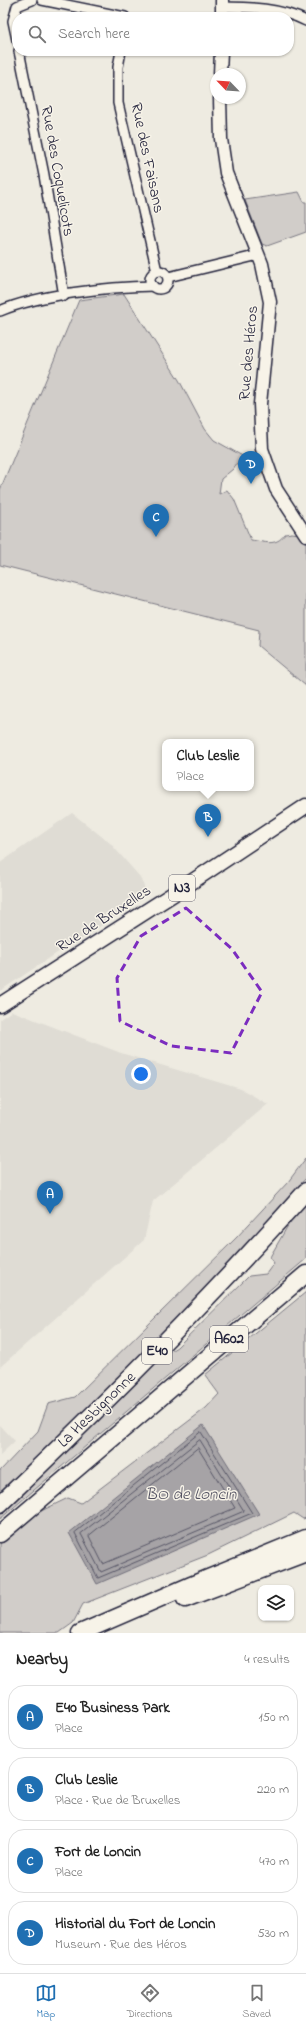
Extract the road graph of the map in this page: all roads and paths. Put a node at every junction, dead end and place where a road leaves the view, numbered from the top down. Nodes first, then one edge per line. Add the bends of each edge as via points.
1 (32, 0) edge
2 (42, 0) edge
3 (222, 8) edge
4 (15, 12) edge
5 (101, 12) edge
6 (277, 12) edge
7 (294, 17) edge
8 (306, 21) edge
9 (20, 56) edge
10 (120, 56) edge
11 (221, 56) edge
12 (220, 68) edge
13 (220, 104) edge
14 (259, 255) junction
15 (157, 270) junction
16 (168, 277) junction
17 (152, 286) junction
18 (64, 296) junction
19 (0, 311) edge
20 (306, 535) edge
21 (306, 806) edge
22 (0, 1005) edge
23 (306, 1191) edge
24 (306, 1274) edge
25 (306, 1286) edge
26 (153, 1406) junction
27 (0, 1504) edge
28 (0, 1534) edge
29 (306, 1538) edge
30 (306, 1553) edge
31 (306, 1562) edge
32 (270, 1566) junction
33 (80, 1633) edge
34 (101, 1633) edge

1 - 4 street via 17,6
2 - 5 street
3 - 6 street
7 - 8 street
9 - 18 street, Rue des Coquelicots via 44,175
10 - 15 street, Rue des Faisans via 118,103
11 - 12 street
13 - 14 street, Rue des Héros via 221,140 226,173
14 - 16 street
14 - 20 street, Rue des Héros via 270,302 260,404 262,449 276,489
15 - 16 street via 164,271
15 - 17 street via 150,277
16 - 17 street via 168,283 164,288 157,289
17 - 18 street
18 - 19 street via 18,304
21 - 22 main road, Rue de Bruxelles / N3
23 - 27 highway, La Hesbignonne / E40 via 154,1354
24 - 26 highway, A602
25 - 26 highway via 170,1398
26 - 28 highway, A602
29 - 33 highway
30 - 32 highway
31 - 32 highway via 286,1568
32 - 34 highway

